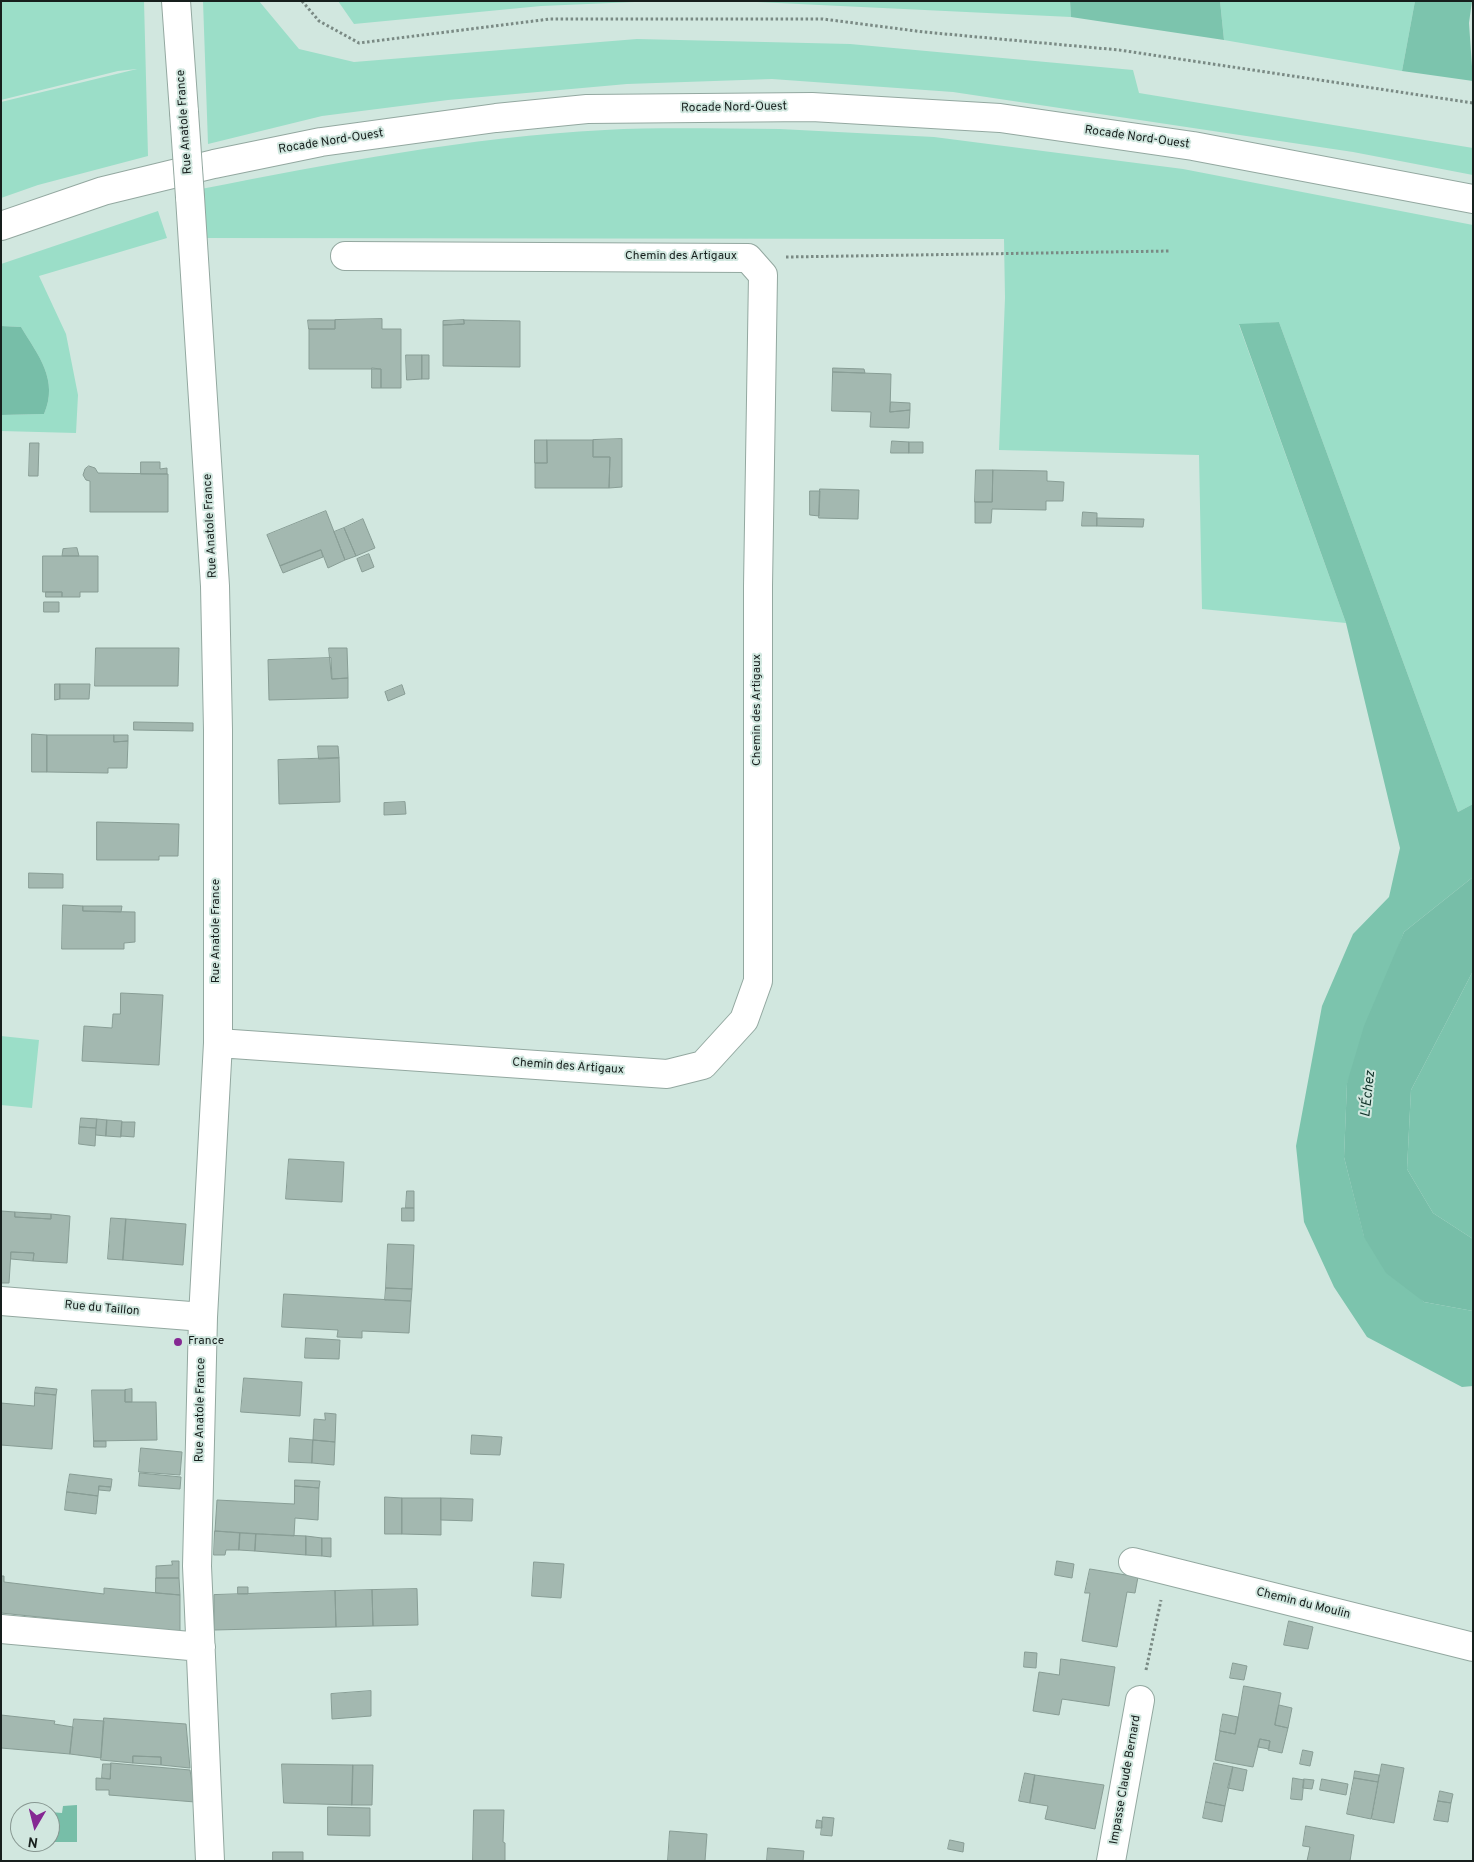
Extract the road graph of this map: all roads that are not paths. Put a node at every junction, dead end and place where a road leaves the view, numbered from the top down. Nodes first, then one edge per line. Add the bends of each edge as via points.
1 (176, 1) edge
2 (1473, 199) edge
3 (1, 226) edge
4 (345, 256) dead end
5 (218, 1043) junction
6 (1, 1301) edge
7 (203, 1318) junction
8 (1133, 1562) dead end
9 (1, 1629) edge
10 (201, 1647) junction
11 (1473, 1647) edge
12 (1140, 1700) road end
13 (210, 1861) edge
14 (1111, 1861) edge

1 - 5 street, Rue Anatole France, bridge via 215,586
2 - 3 street, Rocade Nord-Ouest via 1193,146 1000,118 812,107 587,109 321,142 103,191
4 - 5 street, Chemin des Artigaux via 748,258 763,276 758,586 758,981 744,1020 703,1065 667,1074
5 - 7 street, Rue Anatole France
6 - 7 street, Rue du Taillon
7 - 10 street, Rue Anatole France via 197,1566
8 - 11 street, Chemin du Moulin
9 - 10 street
10 - 13 street, Rue Anatole France
12 - 14 street, Impasse Claude Bernard

